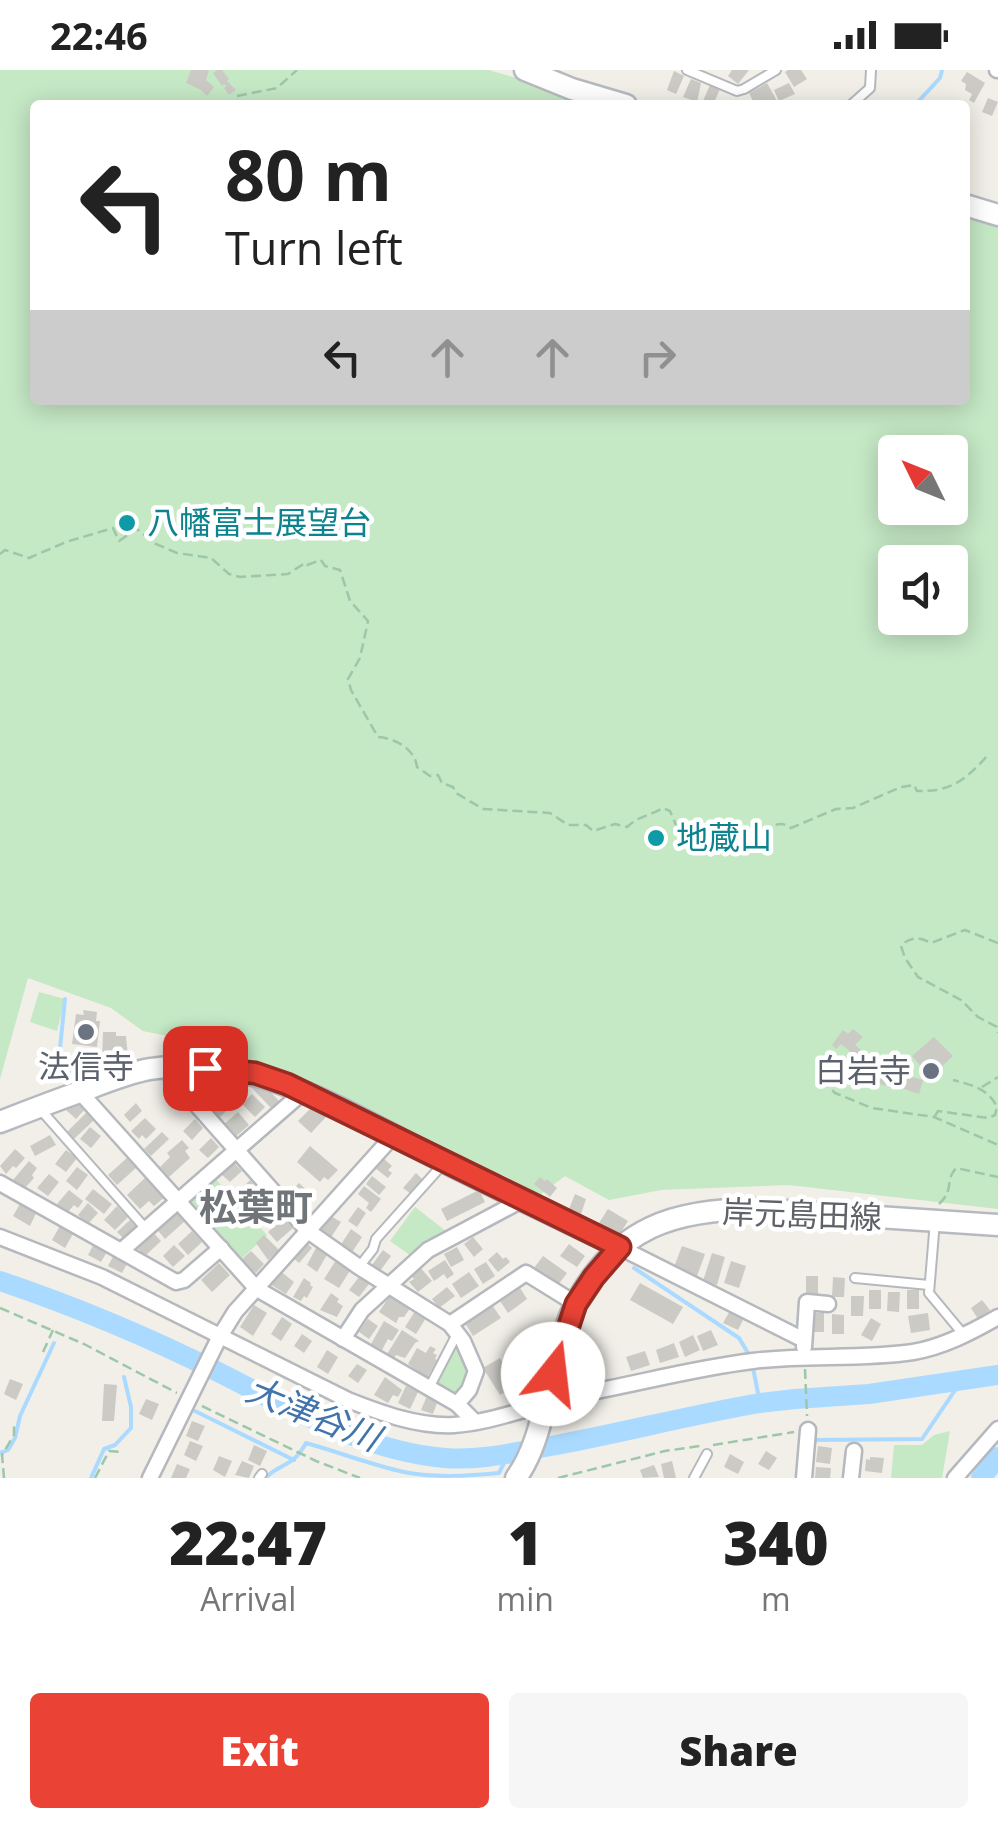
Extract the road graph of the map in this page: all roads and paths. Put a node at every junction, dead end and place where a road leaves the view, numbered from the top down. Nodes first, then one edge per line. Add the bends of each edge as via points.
1 (297, 70) edge
2 (525, 70) edge
3 (687, 70) edge
4 (871, 70) edge
5 (774, 71) edge
6 (237, 96) dead end
7 (609, 100) edge
8 (857, 100) edge
9 (970, 206) edge
10 (998, 214) edge
11 (0, 554) edge
12 (988, 755) dead end
13 (998, 942) edge
14 (998, 1033) edge
15 (830, 1053) dead end
16 (164, 1068) junction
17 (998, 1077) edge
18 (953, 1080) dead end
19 (980, 1088) junction
20 (80, 1092) junction
21 (302, 1092) junction
22 (39, 1107) junction
23 (934, 1117) junction
24 (0, 1122) edge
25 (393, 1136) junction
26 (998, 1144) edge
27 (236, 1150) junction
28 (445, 1162) junction
29 (998, 1177) edge
30 (0, 1183) edge
31 (522, 1200) junction
32 (178, 1201) junction
33 (933, 1214) junction
34 (998, 1225) edge
35 (146, 1229) junction
36 (308, 1231) junction
37 (0, 1237) edge
38 (620, 1247) junction
39 (221, 1248) junction
40 (121, 1251) junction
41 (359, 1267) junction
42 (855, 1278) dead end
43 (929, 1285) junction
44 (388, 1286) junction
45 (257, 1289) junction
46 (576, 1304) junction
47 (828, 1304) dead end
48 (0, 1308) edge
49 (998, 1317) edge
50 (454, 1329) junction
51 (53, 1330) junction
52 (220, 1336) junction
53 (965, 1336) junction
54 (343, 1339) junction
55 (804, 1340) junction
56 (43, 1352) dead end
57 (804, 1360) junction
58 (429, 1388) junction
59 (190, 1398) junction
60 (458, 1404) junction
61 (548, 1405) junction
62 (474, 1422) junction
63 (14, 1424) dead end
64 (998, 1429) edge
65 (808, 1430) junction
66 (854, 1451) dead end
67 (120, 1452) dead end
68 (707, 1454) dead end
69 (520, 1472) edge
70 (4, 1478) edge
71 (94, 1478) edge
72 (150, 1478) edge
73 (360, 1478) edge
74 (558, 1478) edge
75 (694, 1478) edge
76 (804, 1478) edge
77 (851, 1478) edge
78 (955, 1478) edge

1 - 6 path via 277,88
2 - 7 street
3 - 5 lane via 736,91
4 - 8 lane via 870,88
9 - 10 street
11 - 12 path via 29,558 113,528 119,541 137,529 156,544 210,558 240,577 288,574 321,560 340,570 350,600 368,621 348,679 378,737 406,746 417,767 483,808 550,813 593,830 627,827 663,808 686,838 710,838 721,828 740,834 774,824 792,828 901,787 949,788
13 - 14 path via 964,930 901,946 918,977 961,1000
15 - 23 path via 820,1066 834,1093 872,1108
16 - 20 street
16 - 21 street via 255,1073
16 - 27 street
17 - 19 path
18 - 19 path
19 - 23 path via 997,1106 995,1115 938,1111
20 - 22 street
20 - 32 street
21 - 25 street
21 - 27 street
22 - 24 street
22 - 35 lane
23 - 26 path
25 - 28 street
25 - 36 street
27 - 32 street
27 - 36 street
28 - 31 street
28 - 41 lane
29 - 33 path via 956,1168 948,1196
30 - 40 street
31 - 38 street
31 - 44 street via 428,1250
32 - 35 street
32 - 39 street
33 - 34 street, 岸元島田線
33 - 38 street, 岸元島田線 via 726,1209 662,1221
33 - 43 lane
35 - 40 street
36 - 41 street
36 - 45 street
37 - 52 street via 102,1277
38 - 46 street, 岸元島田線
38 - 55 street
39 - 40 street via 176,1282
39 - 45 street
41 - 44 street
42 - 43 lane
43 - 53 lane
44 - 50 street
44 - 54 street
45 - 52 street
45 - 54 street
46 - 50 street via 526,1273
46 - 61 street, 岸元島田線
47 - 55 street via 806,1302
48 - 51 path
49 - 53 street
50 - 58 lane
50 - 60 street via 476,1371
51 - 56 path
51 - 59 path
52 - 59 street
52 - 62 street via 382,1414 426,1424
53 - 57 street via 916,1352
54 - 58 street
55 - 57 street
57 - 61 street via 700,1368
57 - 65 path
58 - 60 street
59 - 72 street
59 - 73 path
60 - 62 street
61 - 62 street
61 - 69 street, 岸元島田線
63 - 70 path via 2,1455
64 - 78 street
65 - 74 path via 666,1451
65 - 76 street
66 - 77 street
67 - 71 path via 109,1451
68 - 75 lane

